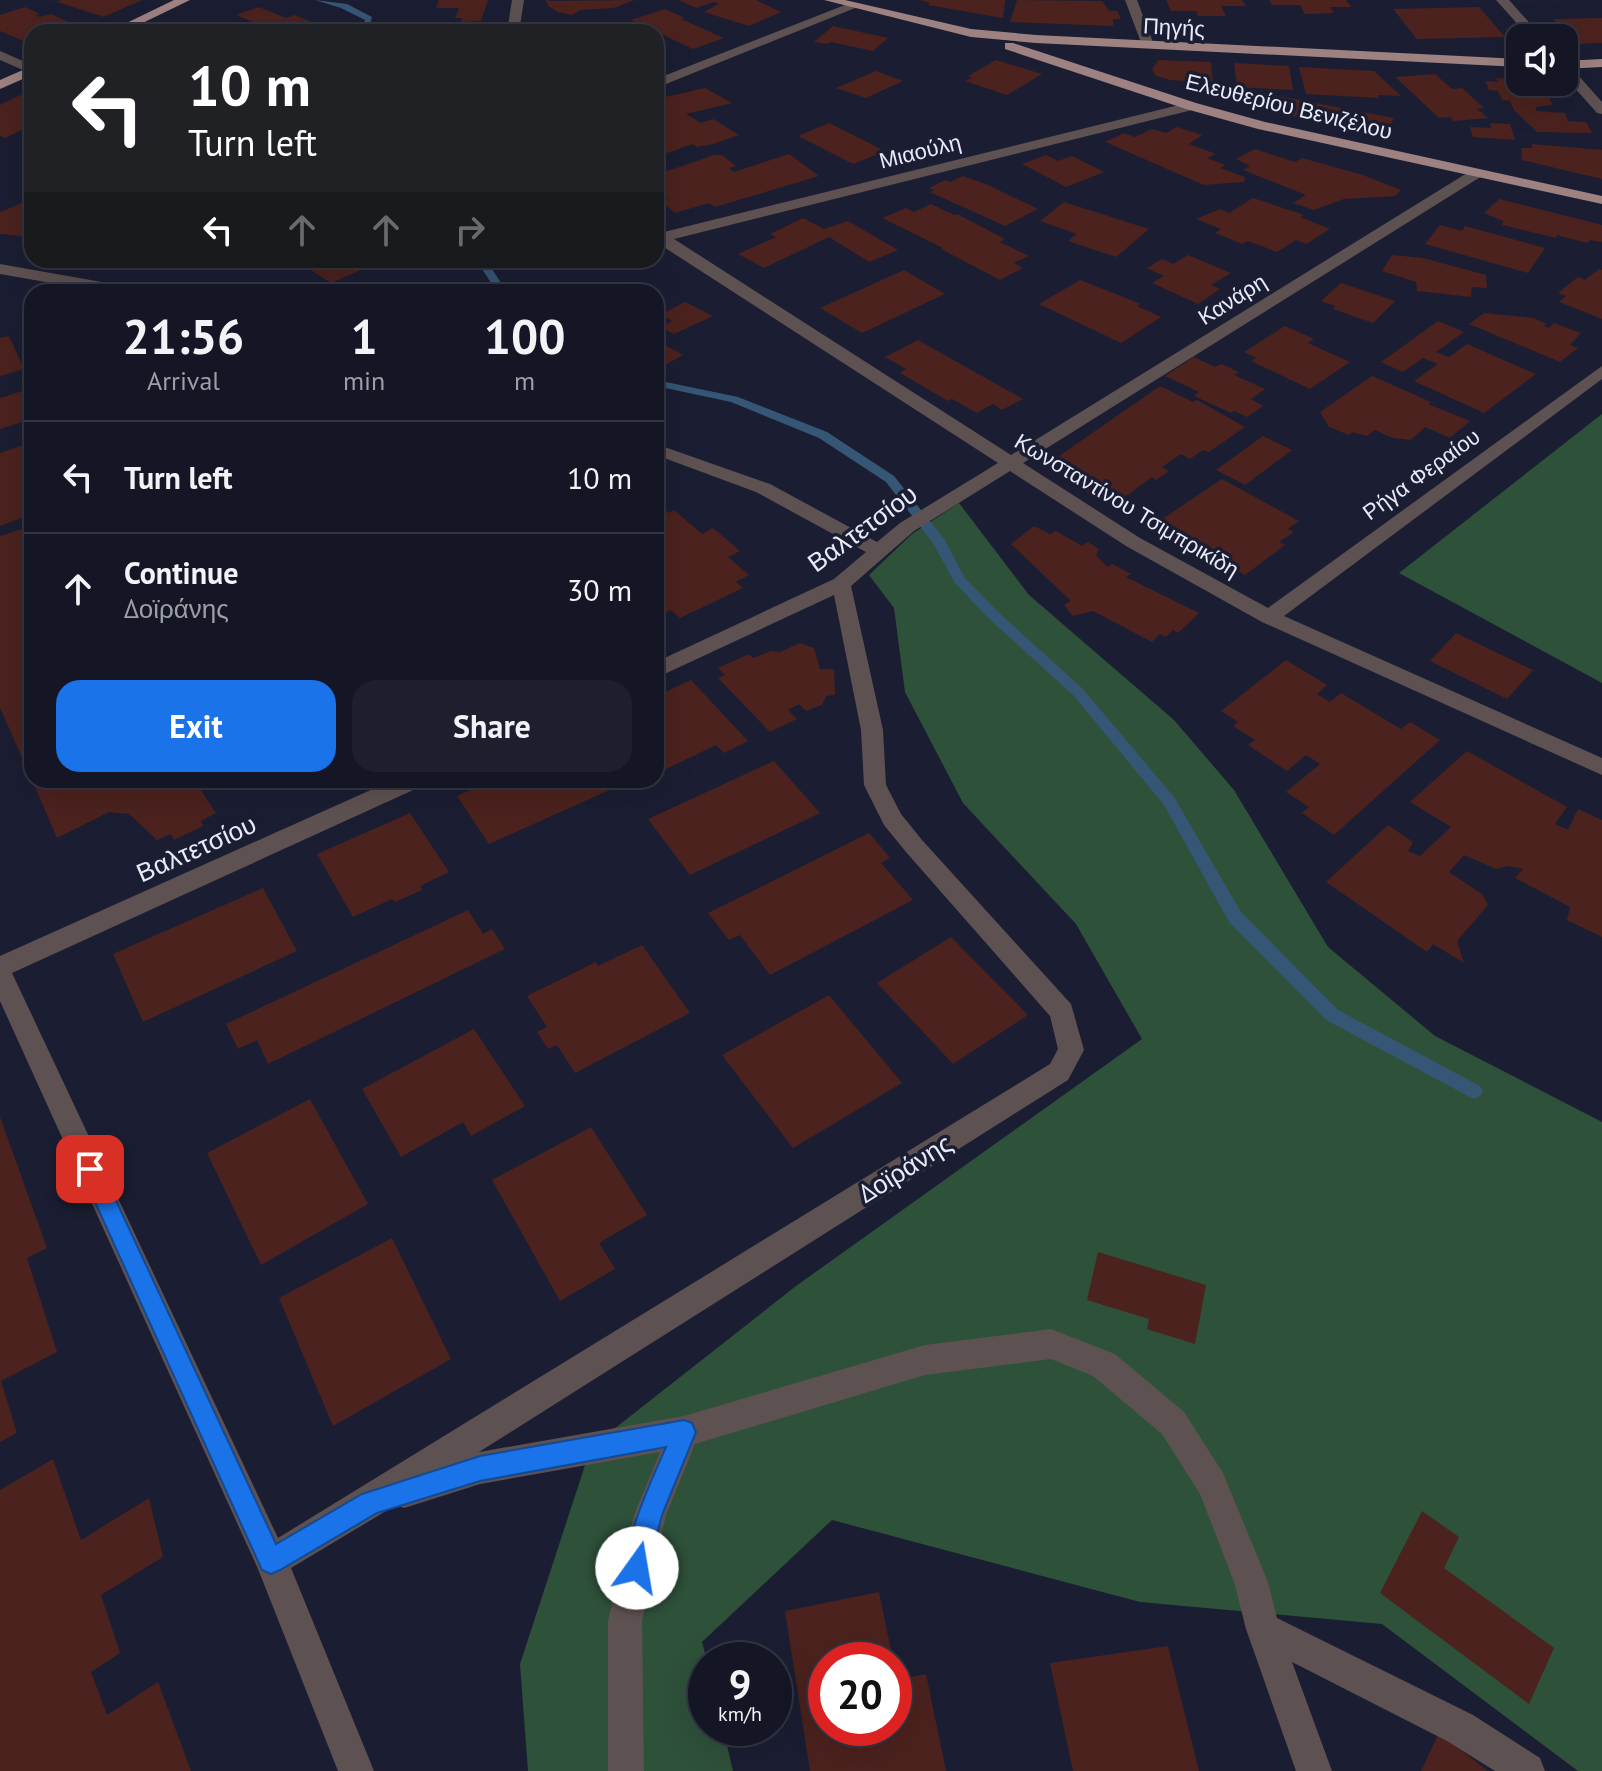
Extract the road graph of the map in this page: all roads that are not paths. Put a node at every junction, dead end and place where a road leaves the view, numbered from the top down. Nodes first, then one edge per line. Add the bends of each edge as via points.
1 (184, 0) edge
2 (518, 0) edge
3 (830, 0) edge
4 (1131, 0) edge
5 (1502, 0) edge
6 (854, 6) junction
7 (132, 24) edge
8 (514, 24) edge
9 (1524, 24) edge
10 (971, 33) junction
11 (1148, 45) junction
12 (0, 55) edge
13 (1506, 62) edge
14 (1602, 63) edge
15 (1578, 65) edge
16 (24, 66) edge
17 (24, 74) edge
18 (664, 81) edge
19 (1117, 82) junction
20 (1578, 82) edge
21 (0, 85) edge
22 (1191, 106) junction
23 (1602, 110) edge
24 (1477, 173) junction
25 (1602, 200) edge
26 (664, 235) edge
27 (664, 240) edge
28 (43, 268) edge
29 (0, 269) edge
30 (30, 273) junction
31 (88, 284) edge
32 (1602, 371) edge
33 (664, 452) edge
34 (1009, 463) junction
35 (878, 551) junction
36 (841, 584) junction
37 (1269, 617) junction
38 (664, 667) edge
39 (1602, 767) edge
40 (397, 788) edge
41 (0, 970) edge
42 (684, 1432) junction
43 (371, 1502) junction
44 (271, 1561) junction
45 (1263, 1629) junction
46 (356, 1771) edge
47 (626, 1771) edge
48 (1314, 1771) edge
49 (1527, 1771) edge

1 - 7 main road
2 - 8 street
3 - 6 main road, Πηγής
4 - 11 street
5 - 9 street
6 - 10 main road, Πηγής
6 - 18 street
10 - 11 main road, Πηγής
10 - 19 main road, Ελευθερίου Βενιζέλου
11 - 13 main road, Πηγής
11 - 19 main road via 1117,49 1100,58 1100,71
12 - 16 street
14 - 15 main road
17 - 21 main road
19 - 22 main road, Ελευθερίου Βενιζέλου
20 - 23 street
22 - 24 main road, Ελευθερίου Βενιζέλου
22 - 26 street, Μιαούλη
24 - 25 main road, Ελευθερίου Βενιζέλου
24 - 34 street, Κανάρη
27 - 34 street, Κωνσταντίνου Τσιμπρικίδη
28 - 30 street
29 - 30 street
30 - 31 street
32 - 37 street, Ρήγα Φεραίου
33 - 35 street via 763,488
34 - 35 street, Βαλτετσίου
34 - 37 street, Κωνσταντίνου Τσιμπρικίδη via 1133,542
35 - 36 street, Βαλτετσίου
36 - 38 street, Βαλτετσίου
36 - 43 street, Δοϊράνης via 872,730 875,785 914,846 1062,1012 1071,1050 1059,1072
37 - 39 street, Κωνσταντίνου Τσιμπρικίδη
40 - 41 street, Βαλτετσίου
41 - 44 street
42 - 43 street via 480,1468
42 - 45 street via 925,1360 1051,1344 1104,1365 1173,1423 1212,1484 1251,1582
42 - 47 street via 650,1515 625,1621
43 - 44 street, Δοϊράνης
44 - 46 street
45 - 48 street
45 - 49 street via 1460,1728

